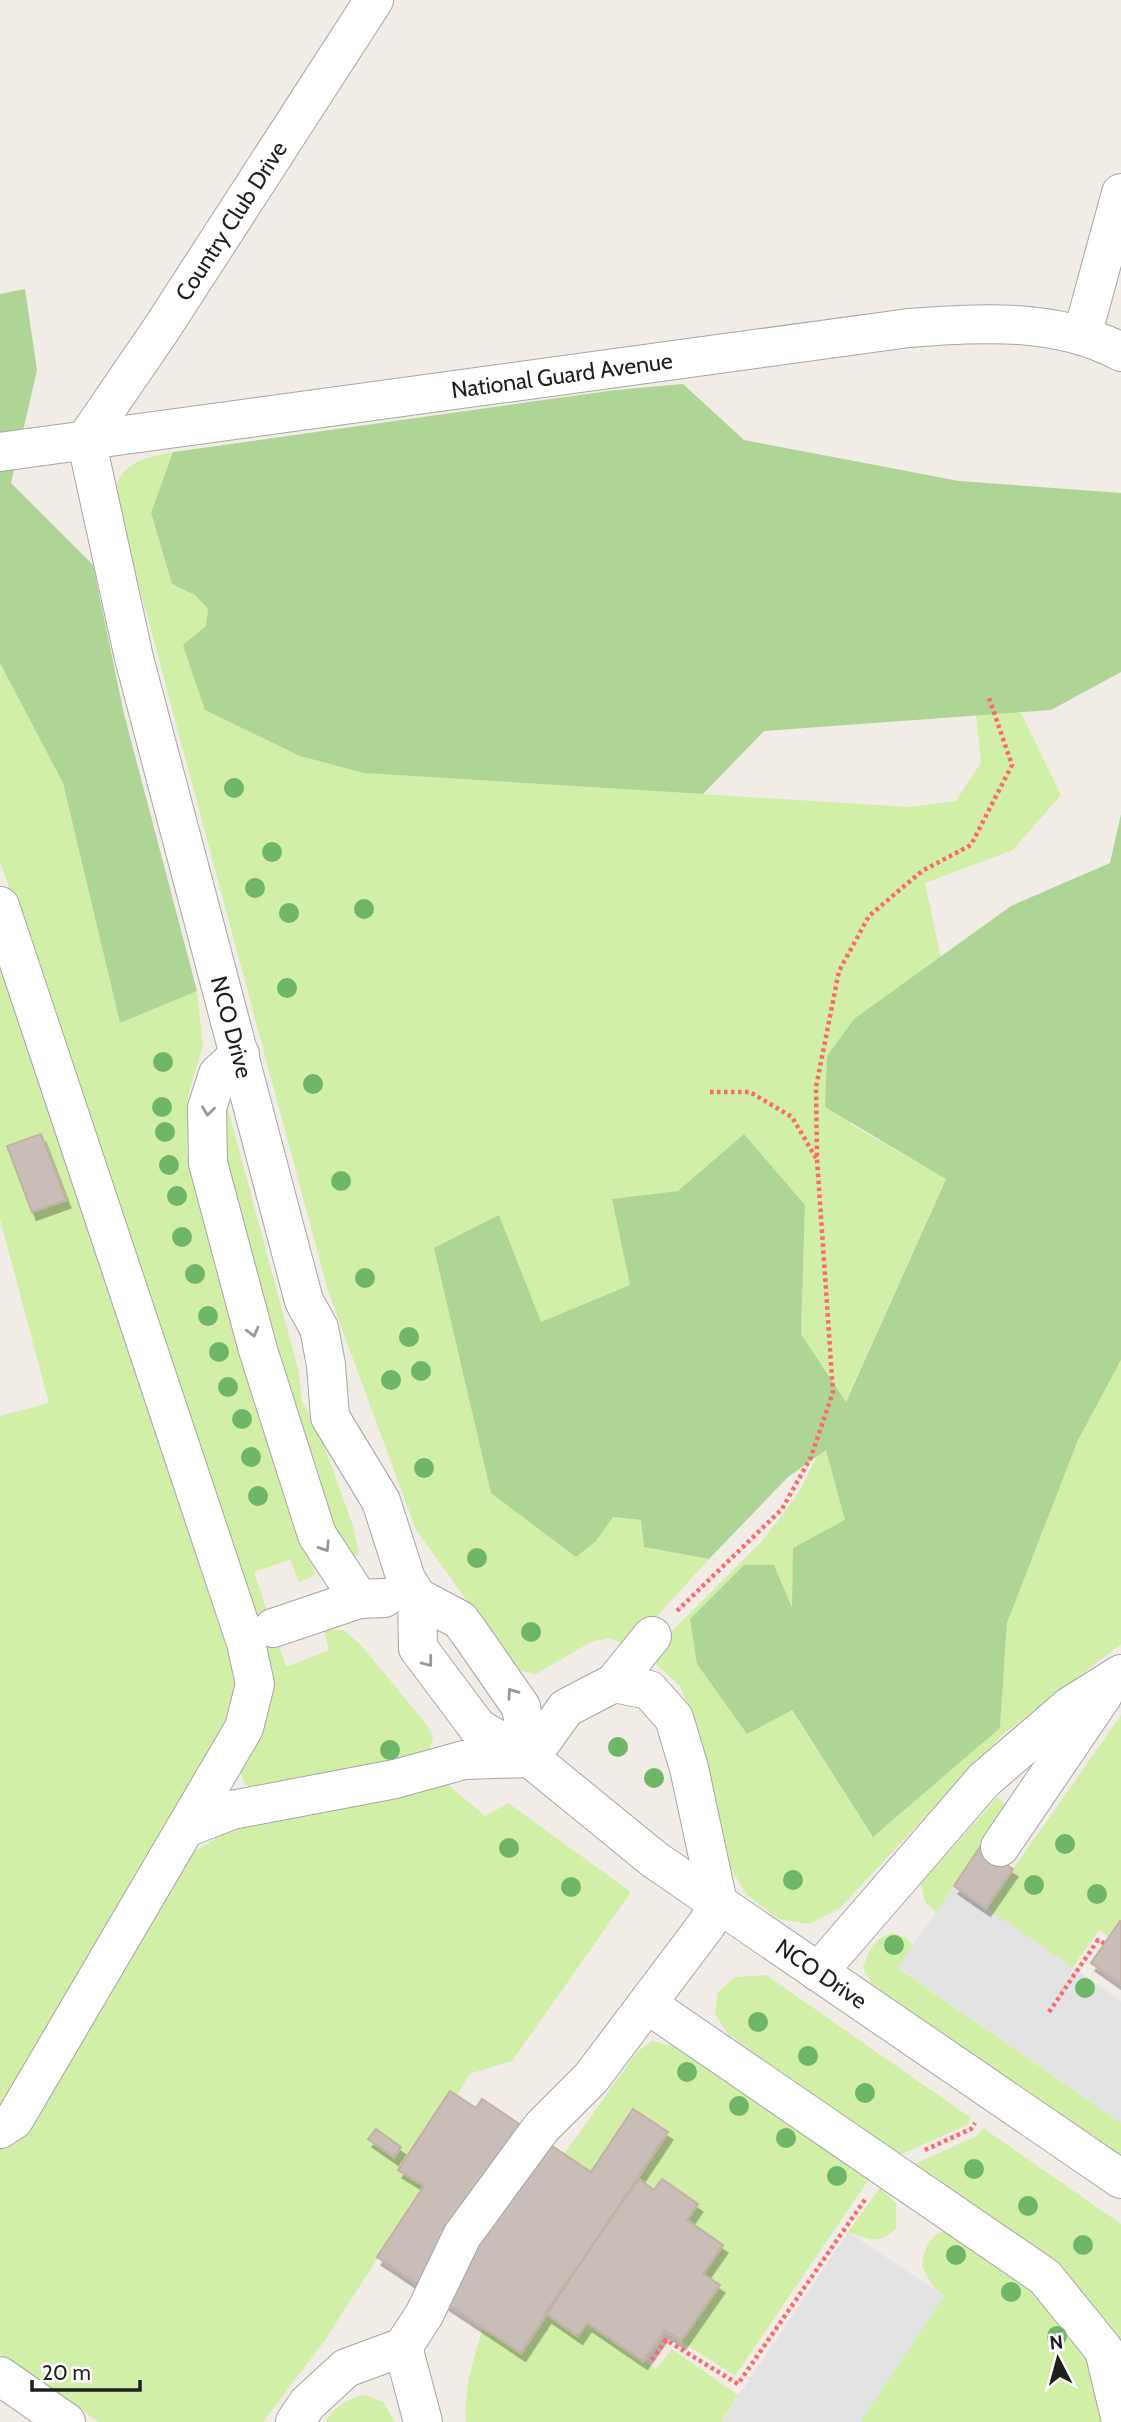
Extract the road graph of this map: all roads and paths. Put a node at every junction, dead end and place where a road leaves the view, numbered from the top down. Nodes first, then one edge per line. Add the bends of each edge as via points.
1 (374, 0) edge
2 (1121, 193) edge
3 (1082, 336) junction
4 (1121, 352) edge
5 (86, 439) junction
6 (0, 452) edge
7 (988, 695) dead end
8 (0, 906) edge
9 (240, 1054) junction
10 (710, 1092) dead end
11 (817, 1158) junction
12 (417, 1597) junction
13 (359, 1599) junction
14 (272, 1628) dead end
15 (652, 1636) joint
16 (1118, 1676) edge
17 (614, 1683) junction
18 (530, 1758) junction
19 (186, 1828) junction
20 (1000, 1847) dead end
21 (718, 1903) junction
22 (1104, 1943) dead end
23 (818, 1972) junction
24 (647, 2004) junction
25 (1049, 2012) dead end
26 (997, 2094) junction
27 (0, 2129) edge
28 (887, 2168) junction
29 (1121, 2179) edge
30 (403, 2347) junction
31 (652, 2360) dead end
32 (0, 2376) edge
33 (1121, 2421) edge
34 (66, 2422) edge
35 (295, 2422) edge
36 (423, 2422) edge

1 - 5 street, Country Club Drive
2 - 3 street
3 - 4 street, National Guard Avenue
3 - 5 street, National Guard Avenue via 1008,324 909,328
5 - 6 street, National Guard Avenue
5 - 9 street, NCO Drive via 134,658
7 - 11 path via 1012,765 971,845 922,871 869,916 839,971 816,1087
8 - 19 street via 246,1643 254,1684 244,1728
9 - 12 street, NCO Drive via 304,1301 319,1328 330,1417 381,1501 405,1579
9 -> 13 street via 218,1074 207,1108 208,1163 258,1350 317,1535
10 - 11 path via 750,1092 792,1117
11 - 15 path via 833,1392 811,1457 782,1509
12 - 13 street
18 -> 12 street via 521,1707 470,1632 460,1620
12 -> 18 street, NCO Drive via 418,1648 478,1728
13 - 14 street
15 - 17 street
16 - 20 street
16 - 23 street via 1070,1706 984,1780
17 - 18 street via 566,1708
17 - 21 street via 649,1690 674,1718
18 - 19 street via 464,1760 395,1779 232,1810
18 - 21 street, NCO Drive via 655,1860
19 - 27 street via 14,2120
21 - 23 street, NCO Drive
21 - 24 street
22 - 25 path via 1098,1940
23 - 26 street, NCO Drive
24 - 28 street
24 - 30 street via 591,2078 541,2128 469,2227
26 - 28 path via 971,2129
26 - 29 street, NCO Drive
28 - 31 path via 738,2384 666,2340
28 - 33 street via 1045,2277 1104,2350
30 - 35 street via 346,2368 307,2404
30 - 36 street
32 - 34 street

